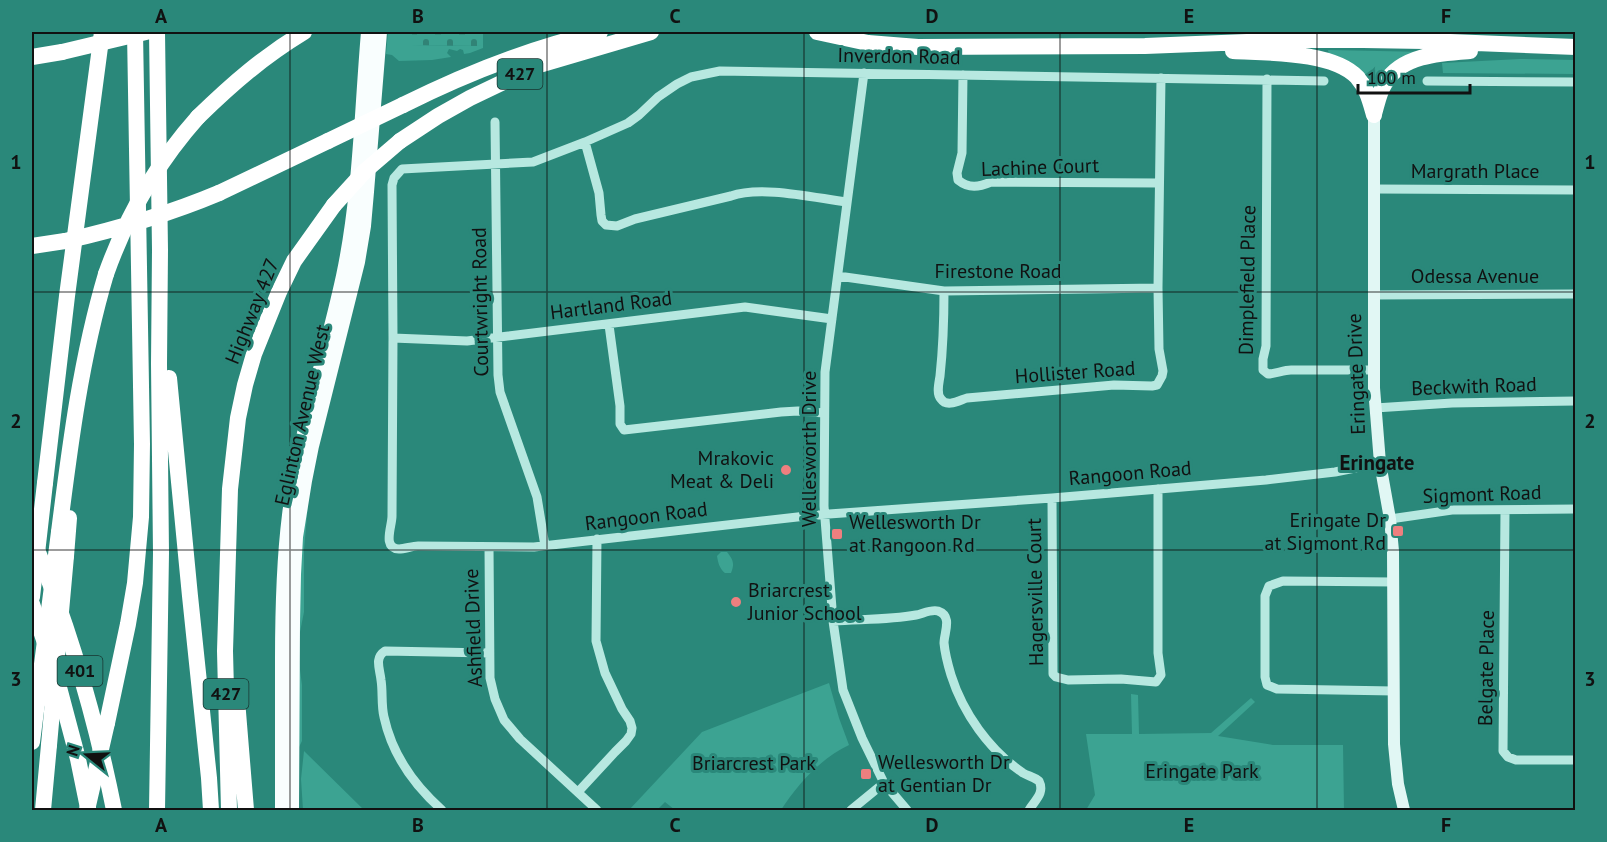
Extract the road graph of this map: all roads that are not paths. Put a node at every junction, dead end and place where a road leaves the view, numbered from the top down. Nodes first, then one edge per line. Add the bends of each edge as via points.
1 (102, 32) edge
2 (135, 32) edge
3 (146, 32) edge
4 (156, 32) edge
5 (304, 32) edge
6 (368, 32) edge
7 (380, 32) edge
8 (600, 32) edge
9 (651, 32) edge
10 (817, 32) edge
11 (1145, 46) junction
12 (1569, 46) edge
13 (32, 57) edge
14 (864, 73) junction
15 (963, 75) junction
16 (1161, 78) junction
17 (1267, 79) junction
18 (1324, 81) dead end
19 (1427, 81) dead end
20 (1575, 82) edge
21 (1374, 115) junction
22 (495, 122) dead end
23 (585, 142) junction
24 (496, 164) junction
25 (1159, 183) junction
26 (1374, 189) junction
27 (1575, 190) edge
28 (848, 202) junction
29 (32, 246) edge
30 (160, 250) junction
31 (838, 276) junction
32 (1158, 288) junction
33 (944, 291) junction
34 (1575, 294) edge
35 (1374, 295) junction
36 (832, 319) junction
37 (609, 325) junction
38 (496, 337) junction
39 (393, 338) junction
40 (1373, 370) junction
41 (1575, 401) edge
42 (1375, 408) junction
43 (824, 413) junction
44 (74, 427) junction
45 (1380, 463) junction
46 (1158, 489) junction
47 (1052, 498) junction
48 (1575, 509) edge
49 (1505, 510) junction
50 (825, 514) junction
51 (1390, 519) junction
52 (32, 537) edge
53 (597, 539) junction
54 (545, 546) junction
55 (489, 548) junction
56 (228, 577) junction
57 (1394, 582) junction
58 (32, 597) edge
59 (32, 604) edge
60 (833, 621) junction
61 (489, 653) junction
62 (1394, 691) junction
63 (32, 742) edge
64 (1575, 760) edge
65 (884, 783) junction
66 (578, 792) junction
67 (43, 810) edge
68 (88, 810) edge
69 (114, 810) edge
70 (157, 810) edge
71 (211, 810) edge
72 (229, 810) edge
73 (246, 810) edge
74 (282, 810) edge
75 (292, 810) edge
76 (442, 810) edge
77 (597, 810) edge
78 (851, 810) edge
79 (907, 810) edge
80 (1029, 810) edge
81 (1404, 810) edge

1 - 58 highway, bridge
2 - 68 highway, bridge via 141,517 128,624
3 - 13 highway, bridge
4 - 30 highway
5 - 44 highway, bridge via 266,56 198,117 140,199 106,274 87,346
6 - 74 main road, Eglinton Avenue West via 348,247 298,463 285,545
7 - 75 main road, Eglinton Avenue West via 364,226 305,481 296,537
8 - 29 highway, bridge via 504,61 432,91 182,208 145,221
9 - 56 highway, Highway 427 / 427, bridge via 539,65 454,107 400,141 334,205 294,261 265,324 245,385 233,456
10 - 11 highway via 905,46
11 - 12 highway via 1300,40
11 - 21 highway via 1303,56 1340,65 1362,83
12 - 21 highway via 1465,51 1415,60 1390,76
14 - 15 street, Inverdon Road
14 - 23 street, Inverdon Road via 706,73 677,84 628,123
14 - 28 street, Wellesworth Drive
15 - 16 street, Inverdon Road
15 - 25 street, Lachine Court via 962,153 957,173 964,185
16 - 17 street, Inverdon Road
16 - 25 street, Hollister Road
17 - 18 street, Inverdon Road
17 - 40 street, Dimplefield Place via 1263,370 1275,374 1282,370
19 - 20 street
21 - 26 street, Eringate Drive
22 - 24 street, Courtwright Road
23 - 24 street, Inverdon Road via 533,162
23 - 28 street via 600,193 602,220 611,227 741,192 775,192
24 - 38 street, Courtwright Road
24 - 39 street, Rangoon Road via 409,168 402,169 394,178
25 - 32 street, Hollister Road
26 - 27 street, Margrath Place
26 - 35 street, Eringate Drive
28 - 31 street, Wellesworth Drive
30 - 70 highway
30 - 71 highway
31 - 33 street, Firestone Road
31 - 36 street, Wellesworth Drive
32 - 33 street, Firestone Road
32 - 33 street, Hollister Road via 1163,371 1157,385 1114,385 967,398 949,403 940,399 938,392
34 - 35 street, Odessa Avenue
35 - 40 street, Eringate Drive
36 - 37 street, Hartland Road via 745,307
36 - 43 street, Wellesworth Drive
37 - 38 street, Hartland Road
37 - 43 street via 620,424 624,430 781,412
38 - 39 street, Hartland Road via 467,341
38 - 54 street, Courtwright Road via 500,392 537,497
39 - 55 street, Rangoon Road via 390,546
40 - 42 street, Eringate Drive
41 - 42 street, Beckwith Road
42 - 45 street, Eringate Drive
43 - 50 street, Wellesworth Drive
44 - 63 highway, bridge
44 - 67 highway, bridge
45 - 46 street, Rangoon Road via 1296,477
45 - 51 street, Eringate Drive
46 - 47 street, Rangoon Road
46 - 47 street, Hagersville Court via 1161,675 1156,682 1068,680 1053,674
47 - 50 street, Rangoon Road
48 - 49 street, Sigmont Road
49 - 51 street, Sigmont Road via 1452,510
49 - 64 street, Belgate Place via 1503,751 1516,759
50 - 53 street, Rangoon Road
50 - 60 street, Wellesworth Drive
51 - 57 street, Eringate Drive
52 - 69 highway, 401 via 83,682
53 - 54 street, Rangoon Road
53 - 66 street via 597,641 605,673 632,728 626,741
54 - 55 street, Rangoon Road
55 - 61 street, Ashfield Drive
56 - 72 highway, Highway 427 / 427 via 225,651
56 - 73 highway
57 - 62 street, Eringate Drive
57 - 62 street via 1282,581 1269,586 1265,596 1268,685 1277,689
59 - 68 highway, 401 via 65,707
60 - 65 street, Wellesworth Drive via 843,690
60 - 80 street via 941,612 947,623 944,641 951,674 970,715 1002,756 1042,786
61 - 66 street, Ashfield Drive via 492,690 504,720
61 - 76 street via 385,651 378,660 384,717 395,747 423,793
62 - 81 street, Eringate Drive via 1395,759
65 - 78 street
65 - 79 street, Wellesworth Drive
66 - 77 street, Ashfield Drive

